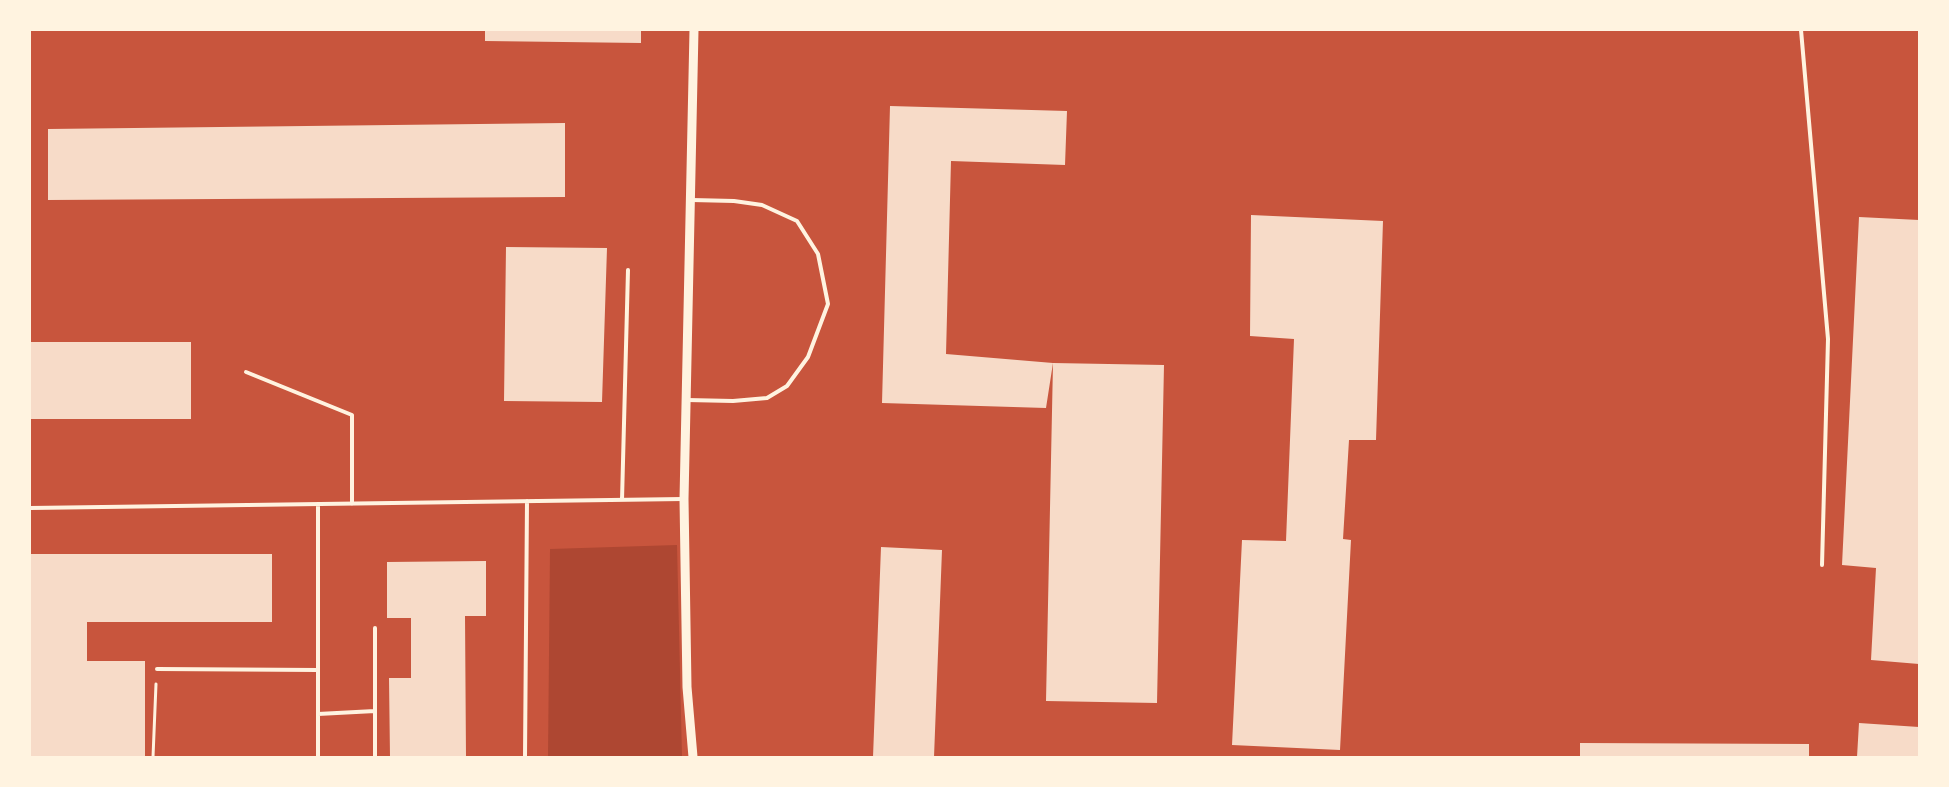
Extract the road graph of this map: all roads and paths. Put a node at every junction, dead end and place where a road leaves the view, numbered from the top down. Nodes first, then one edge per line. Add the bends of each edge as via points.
1 (694, 30) edge
2 (1801, 30) edge
3 (691, 200) junction
4 (628, 270) dead end
5 (246, 372) dead end
6 (687, 400) junction
7 (684, 499) junction
8 (622, 500) junction
9 (527, 501) junction
10 (318, 504) junction
11 (352, 504) junction
12 (30, 508) edge
13 (1822, 565) dead end
14 (375, 628) dead end
15 (157, 669) joint
16 (318, 670) junction
17 (375, 711) junction
18 (318, 714) junction
19 (153, 757) edge
20 (318, 757) edge
21 (375, 757) edge
22 (525, 757) edge
23 (693, 757) edge

1 - 3 street
2 - 13 lane via 1828,338
3 - 6 street
3 - 6 lane via 762,205 798,220 818,254 828,304 808,357 787,386 767,398
4 - 8 lane
5 - 11 lane via 352,415
6 - 7 street
7 - 8 lane
7 - 23 street via 687,687
8 - 9 lane
9 - 11 lane
9 - 22 lane
10 - 11 lane
10 - 12 lane
10 - 16 lane
14 - 17 lane
15 - 16 lane
15 - 19 path
16 - 18 lane
17 - 18 lane
17 - 21 lane
18 - 20 lane

